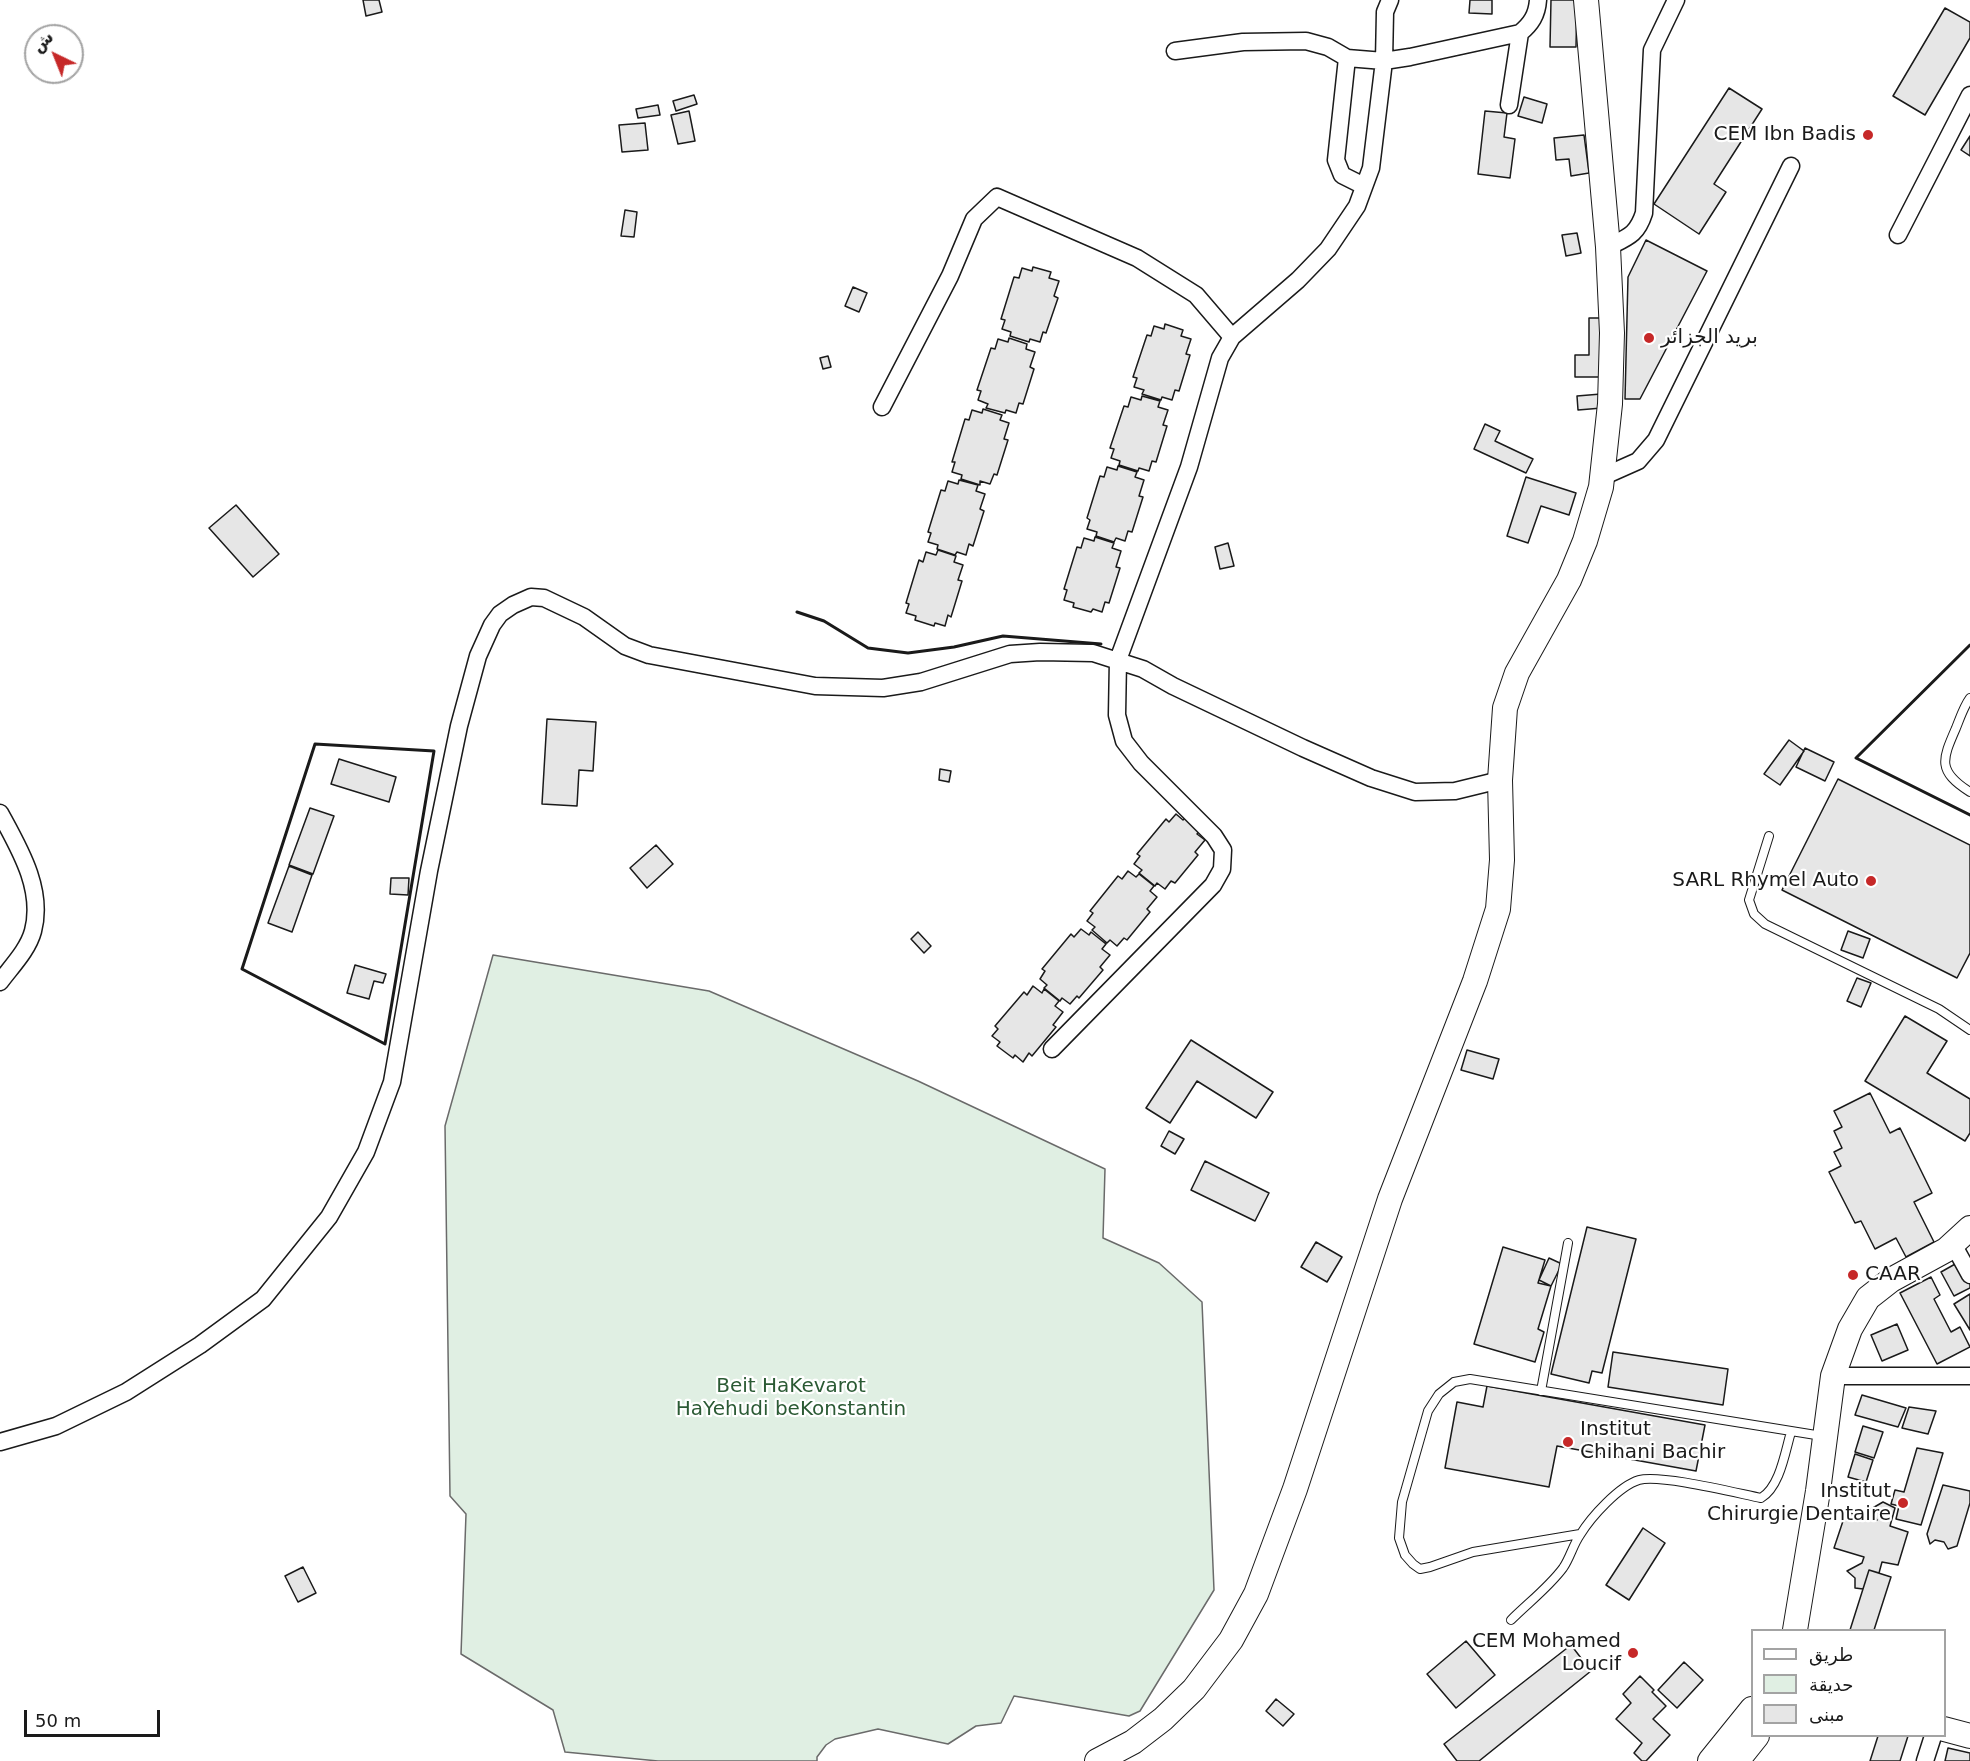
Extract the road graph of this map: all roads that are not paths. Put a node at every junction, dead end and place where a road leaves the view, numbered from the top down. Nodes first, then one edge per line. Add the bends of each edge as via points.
1 (1390, 0) edge
2 (1538, 0) edge
3 (1586, 0) edge
4 (1676, 0) edge
5 (1520, 33) junction
6 (1174, 51) dead end
7 (1347, 58) junction
8 (1384, 61) junction
9 (1970, 95) edge
10 (1509, 105) dead end
11 (1791, 166) dead end
12 (1364, 186) junction
13 (1898, 235) dead end
14 (1608, 248) junction
15 (1232, 337) junction
16 (882, 407) dead end
17 (1602, 477) junction
18 (1118, 660) junction
19 (1970, 698) edge
20 (1500, 780) junction
21 (1970, 792) edge
22 (0, 813) edge
23 (1769, 836) dead end
24 (0, 982) edge
25 (1970, 1030) edge
26 (1052, 1049) dead end
27 (1961, 1236) edge
28 (1568, 1243) dead end
29 (1970, 1275) edge
30 (1833, 1376) junction
31 (1970, 1376) edge
32 (1541, 1390) junction
33 (1791, 1432) junction
34 (1825, 1437) junction
35 (0, 1442) edge
36 (1580, 1534) junction
37 (1511, 1620) dead end
38 (1795, 1629) edge
39 (1751, 1709) edge
40 (1946, 1730) edge
41 (1970, 1736) edge
42 (1756, 1737) edge
43 (1933, 1737) edge
44 (1097, 1761) edge
45 (1710, 1761) edge
46 (1737, 1761) edge
47 (1925, 1761) edge

1 - 8 street via 1385,12
2 - 5 street via 1531,23
3 - 14 main road
4 - 14 street via 1652,50 1644,213 1633,234
5 - 8 street
5 - 10 street
6 - 7 street via 1243,42 1305,41 1328,47
7 - 8 street
7 - 12 street via 1336,160 1342,175
8 - 12 street via 1371,168
9 - 13 street
11 - 17 street via 1656,440 1638,460
12 - 15 street via 1357,206 1328,249
14 - 17 main road via 1612,333
15 - 16 street via 1196,295 1137,258 997,197 974,219 950,276
15 - 18 street via 1220,358 1189,467
17 - 20 main road via 1585,541 1569,580 1517,673 1505,708
18 - 20 street via 1313,753 1415,792 1455,791
18 - 26 street via 1117,716 1124,741 1214,836 1223,850 1222,869 1213,885
18 - 35 street via 1093,653 1010,654 921,681 883,688 815,686 649,655 625,646 584,617 544,598 531,597 500,614 478,656 459,726 392,1082 366,1152 329,1217 263,1299 200,1345 126,1392 56,1426
19 - 21 lane via 1945,755 1946,767 1958,784
20 - 44 main road via 1502,860 1498,909 1475,981 1390,1199 1295,1489 1256,1594 1231,1640 1194,1689 1141,1736
22 - 24 street via 21,852 36,909 33,933
23 - 25 lane via 1749,900 1754,914 1765,924 1939,1009
27 - 29 street
27 - 30 main road via 1868,1298
28 - 32 lane
30 - 31 street
30 - 34 main road
32 - 33 lane
32 - 36 lane via 1470,1379 1454,1382 1439,1394 1428,1411 1402,1502 1399,1538 1405,1555 1420,1569 1473,1552
33 - 34 lane
33 - 36 lane via 1774,1486 1761,1498 1667,1480 1641,1479 1625,1487 1596,1513
34 - 38 main road
36 - 37 lane via 1555,1578
39 - 45 main road
40 - 41 main road
42 - 46 main road
43 - 47 street

